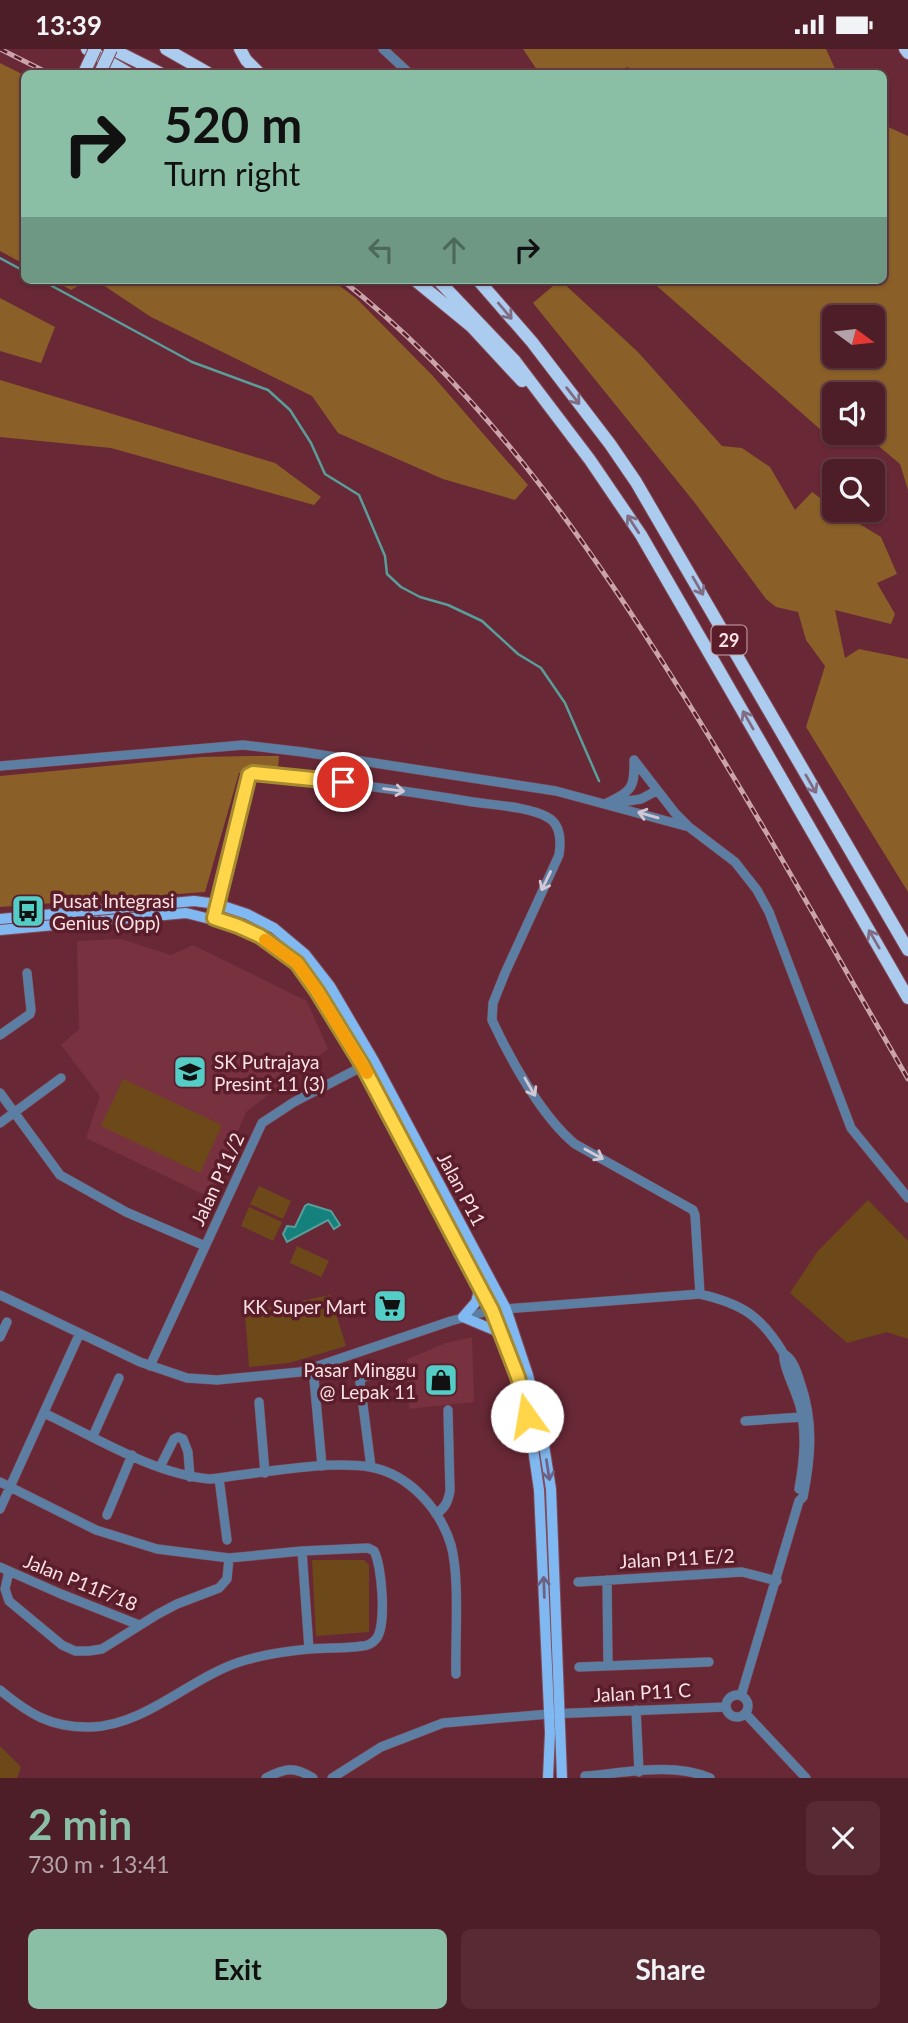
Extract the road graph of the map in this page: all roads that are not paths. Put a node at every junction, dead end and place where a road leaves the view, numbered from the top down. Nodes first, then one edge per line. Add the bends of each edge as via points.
1 (87, 49) edge
2 (95, 49) edge
3 (112, 49) edge
4 (166, 49) edge
5 (240, 49) edge
6 (383, 49) edge
7 (85, 70) edge
8 (102, 70) edge
9 (123, 70) edge
10 (154, 70) edge
11 (203, 70) edge
12 (256, 70) edge
13 (406, 70) edge
14 (420, 284) edge
15 (442, 284) edge
16 (481, 284) edge
17 (570, 433) junction
18 (0, 766) edge
19 (656, 791) junction
20 (607, 803) junction
21 (689, 827) junction
22 (217, 904) junction
23 (214, 918) junction
24 (0, 919) edge
25 (0, 930) edge
26 (908, 950) edge
27 (27, 973) dead end
28 (908, 998) edge
29 (0, 1035) edge
30 (374, 1061) junction
31 (363, 1066) junction
32 (61, 1078) dead end
33 (0, 1093) edge
34 (14, 1113) junction
35 (0, 1123) edge
36 (908, 1198) edge
37 (205, 1246) junction
38 (480, 1287) junction
39 (700, 1294) junction
40 (0, 1295) edge
41 (506, 1309) junction
42 (492, 1310) junction
43 (464, 1317) junction
44 (7, 1322) dead end
45 (501, 1333) junction
46 (79, 1335) junction
47 (0, 1337) edge
48 (784, 1354) junction
49 (150, 1366) junction
50 (313, 1368) junction
51 (372, 1375) dead end
52 (119, 1378) dead end
53 (259, 1402) dead end
54 (448, 1410) dead end
55 (44, 1413) junction
56 (802, 1417) junction
57 (745, 1421) dead end
58 (93, 1436) junction
59 (132, 1455) junction
60 (160, 1467) junction
61 (322, 1467) junction
62 (371, 1467) junction
63 (264, 1473) junction
64 (190, 1477) junction
65 (219, 1478) junction
66 (0, 1482) edge
67 (10, 1487) junction
68 (799, 1501) junction
69 (0, 1509) edge
70 (436, 1514) junction
71 (107, 1515) dead end
72 (227, 1540) dead end
73 (302, 1551) junction
74 (229, 1558) junction
75 (0, 1567) edge
76 (9, 1571) junction
77 (607, 1580) junction
78 (777, 1581) junction
79 (578, 1582) dead end
80 (139, 1625) junction
81 (309, 1649) junction
82 (709, 1662) dead end
83 (608, 1665) junction
84 (579, 1667) dead end
85 (456, 1674) dead end
86 (0, 1690) edge
87 (741, 1696) junction
88 (726, 1707) junction
89 (636, 1710) junction
90 (554, 1714) junction
91 (746, 1714) junction
92 (639, 1772) junction
93 (681, 1774) edge
94 (584, 1776) edge
95 (612, 1776) edge
96 (267, 1778) edge
97 (313, 1778) edge
98 (332, 1778) edge
99 (548, 1778) edge
100 (562, 1778) edge
101 (710, 1778) edge
102 (806, 1778) edge

1 - 9 highway
2 - 7 highway, bridge
3 - 8 highway, bridge
3 - 10 highway
4 - 11 highway
5 - 12 highway
6 - 13 street
14 - 17 highway via 471,326
15 - 17 highway, 29 via 515,361
16 -> 26 highway, 29 via 636,482
28 -> 17 highway, 29 via 653,556
18 - 20 street via 243,745 556,791
19 - 20 street via 630,802
19 - 20 street via 634,760 628,793
19 - 21 street
21 -> 20 street
21 - 36 street via 735,862 757,890 852,1128
22 - 23 street
22 - 24 main road, Jalan P11 via 194,901
22 - 30 main road, Jalan P11 via 274,928 305,954 330,986
22 -> 39 street via 253,773 492,805 536,813 554,822 560,836 559,855 505,973 493,1003 492,1020 543,1110 565,1136 693,1210
23 - 25 main road, Jalan P11 via 186,913
23 - 31 main road, Jalan P11 via 260,936 297,963
27 - 29 street via 30,1014
30 - 31 street, Jalan P11/2
30 - 41 main road, Jalan P11
31 - 37 street, Jalan P11/2 via 262,1123
31 - 38 main road, Jalan P11
32 - 34 street
33 - 34 street
34 - 35 street
34 - 37 street via 60,1175 126,1212
37 - 49 street, Jalan P11/2
38 - 42 main road, Jalan P11
38 - 43 main road via 476,1302
39 - 41 street
39 - 48 street via 742,1307 759,1320
40 - 46 street
41 - 42 street
41 -> 90 main road, Jalan P11 via 528,1375 551,1489
42 - 43 street
42 - 45 main road, Jalan P11
43 - 45 main road
43 - 50 street
44 - 47 street
90 -> 45 main road, Jalan P11 via 539,1490 518,1377
46 - 49 street
46 - 55 street
48 - 56 street
48 - 68 street via 796,1372 809,1418 810,1460
49 - 50 street via 187,1378 217,1380
50 - 61 street
51 - 62 street via 360,1382
52 - 58 street
53 - 63 street
54 - 70 street via 449,1501
55 - 58 street
55 - 67 street
56 - 57 street
56 - 68 street via 804,1461
58 - 59 street
59 - 60 street
59 - 71 street
60 - 64 street
60 - 64 street via 178,1437 188,1452
61 - 62 street
61 - 63 street
62 - 70 street via 412,1487
63 - 65 street
64 - 65 street
65 - 72 street
66 - 67 street
67 - 69 street
67 - 74 street via 96,1530 157,1549
68 - 78 street
70 - 85 street via 451,1547 455,1570
73 - 74 street
73 - 81 street
73 - 81 street via 360,1547 374,1551 379,1565 382,1627 377,1639 365,1646
74 - 80 street, Jalan P11F/18 via 224,1585
75 - 76 street, Jalan P11F/18
76 - 80 street, Jalan P11F/18
76 - 80 street, Jalan P11F/18 via 5,1590 9,1601 75,1651 102,1649
77 - 78 street, Jalan P11 E/2 via 742,1572
77 - 79 street, Jalan P11 E/2
77 - 83 street
78 - 87 street
81 - 86 street via 229,1665 119,1723 90,1727 54,1724
82 - 83 street
83 - 84 street
87 - 88 street via 731,1697
87 - 91 street via 748,1703
88 - 89 street, Jalan P11 C
88 - 91 street via 733,1717
89 - 90 street, Jalan P11 C
89 - 92 street
90 - 98 street, Jalan P11 C via 443,1723 381,1747
90 - 99 main road, Jalan P11
90 - 100 main road, Jalan P11
91 - 102 street
92 - 93 street
92 - 95 street
93 - 101 street
94 - 95 street
96 - 97 street via 283,1769

